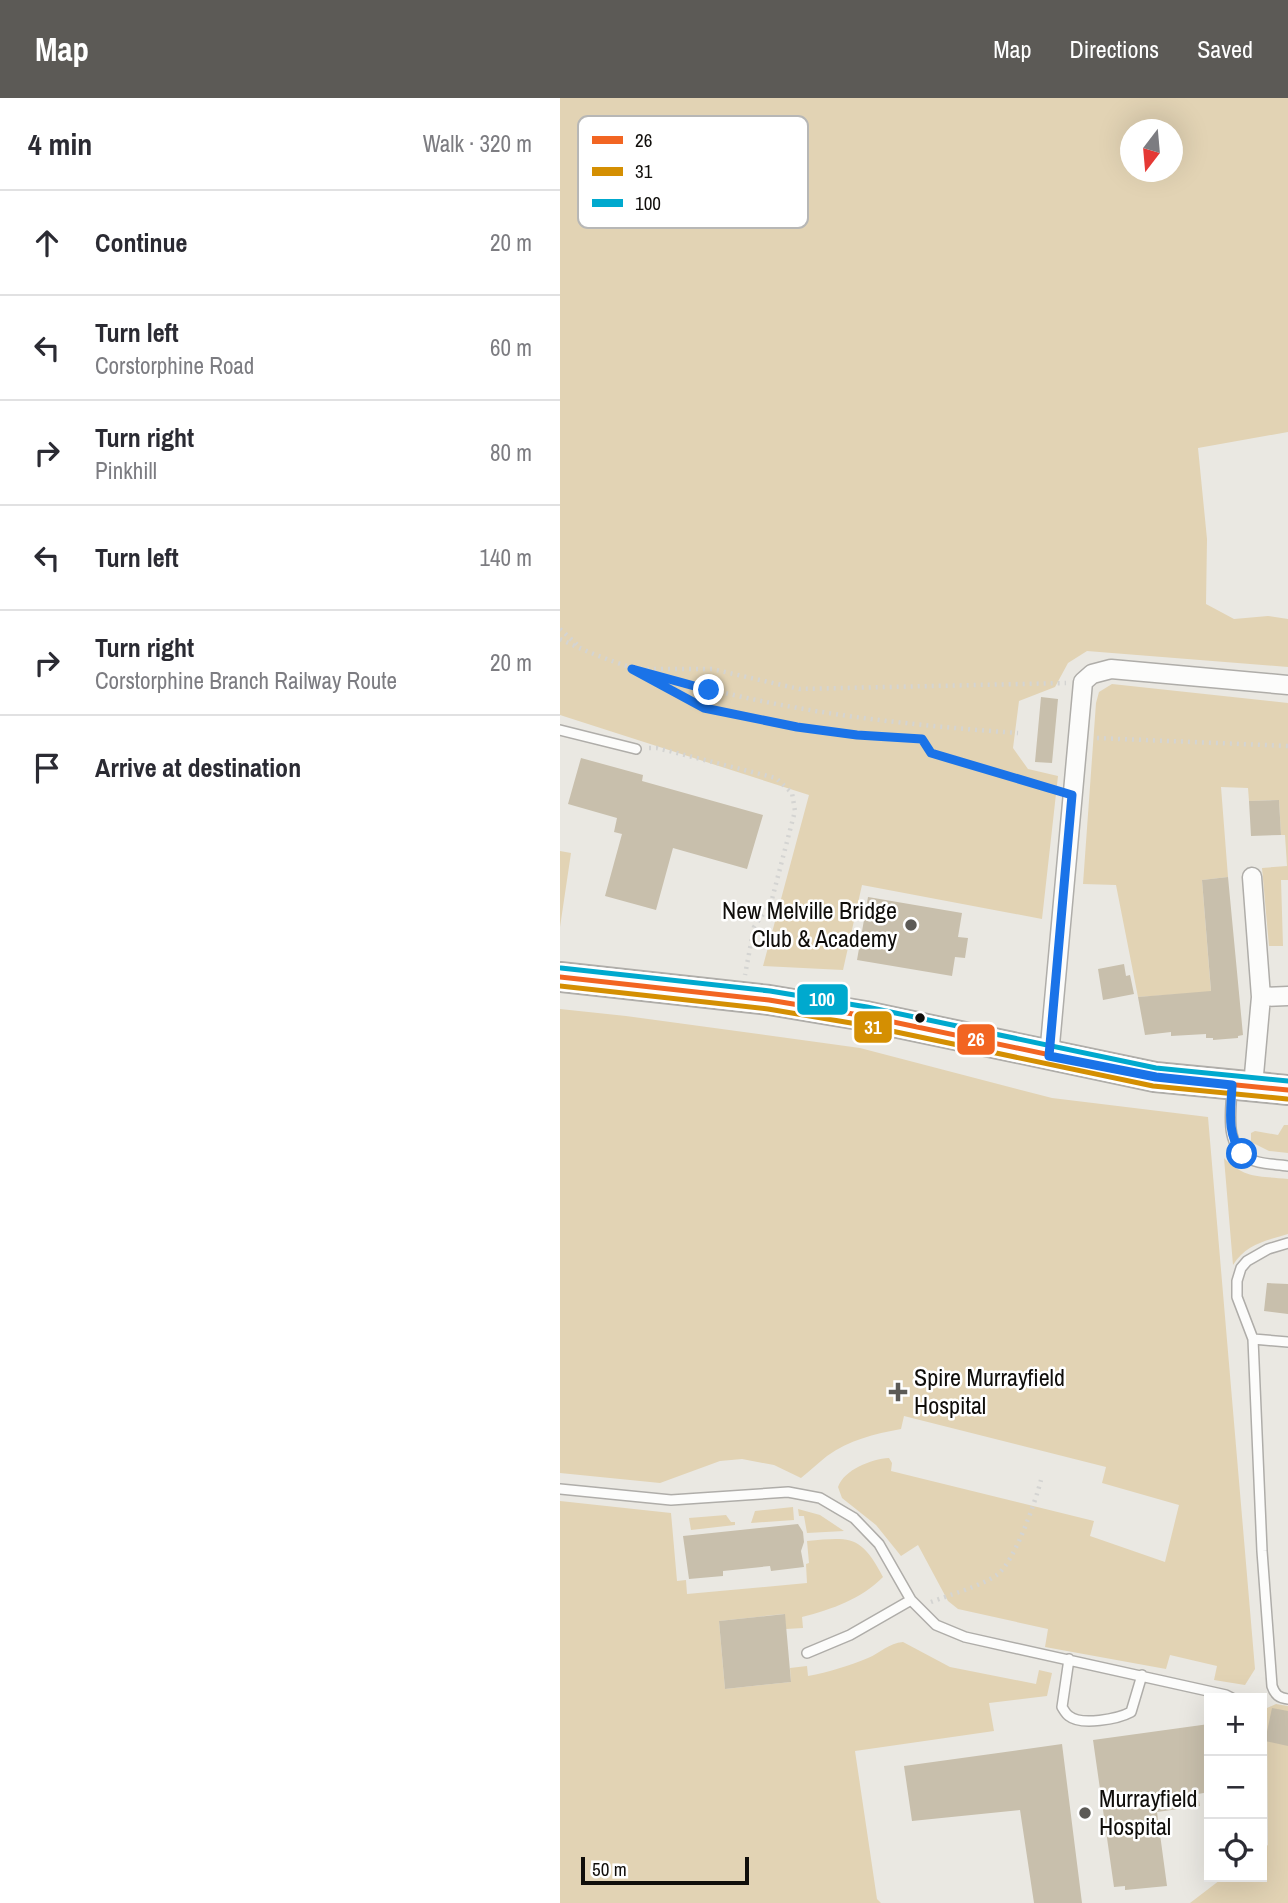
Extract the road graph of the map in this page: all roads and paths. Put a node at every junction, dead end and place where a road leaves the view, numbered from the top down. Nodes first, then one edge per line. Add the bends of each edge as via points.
1 (560, 629) edge
2 (560, 639) edge
3 (584, 651) junction
4 (632, 669) junction
5 (1083, 682) junction
6 (1288, 685) edge
7 (560, 730) edge
8 (1018, 733) dead end
9 (1097, 738) dead end
10 (1288, 746) edge
11 (636, 749) joint
12 (1072, 795) junction
13 (1252, 877) dead end
14 (560, 977) edge
15 (741, 996) junction
16 (1288, 996) edge
17 (1261, 997) junction
18 (1049, 1056) junction
19 (1243, 1086) junction
20 (1288, 1090) edge
21 (1288, 1166) edge
22 (1288, 1243) edge
23 (1253, 1339) junction
24 (1288, 1342) edge
25 (1041, 1480) dead end
26 (560, 1489) edge
27 (914, 1604) junction
28 (807, 1653) dead end
29 (1069, 1659) junction
30 (1142, 1675) junction
31 (1218, 1693) edge
32 (1288, 1699) edge

1 - 3 path
2 - 3 path
3 - 4 path
4 - 5 path via 712,669 799,689
4 - 8 path via 795,709
4 - 12 path via 704,708 797,727 922,739 931,753
5 - 6 street via 1111,669
5 - 12 street
7 - 11 lane
9 - 10 path
11 - 15 path via 657,748 776,778 792,793 796,811 771,903 754,927
12 - 18 street
13 - 17 street
14 - 15 main road
15 - 18 main road via 865,1016
16 - 17 street
17 - 19 street
18 - 19 main road via 1156,1077
19 - 20 main road
19 - 21 lane via 1230,1113 1233,1141 1250,1159
22 - 23 lane via 1255,1255 1241,1268 1237,1297
23 - 24 lane
23 - 32 lane via 1270,1664 1275,1694
25 - 27 path via 1006,1567 995,1576
26 - 27 lane via 671,1500 788,1492 820,1498 854,1518 879,1544
27 - 28 lane
27 - 29 lane via 936,1625 965,1637
29 - 30 lane
29 - 30 lane via 1062,1707 1069,1717 1080,1720 1118,1718 1131,1712
30 - 31 lane

